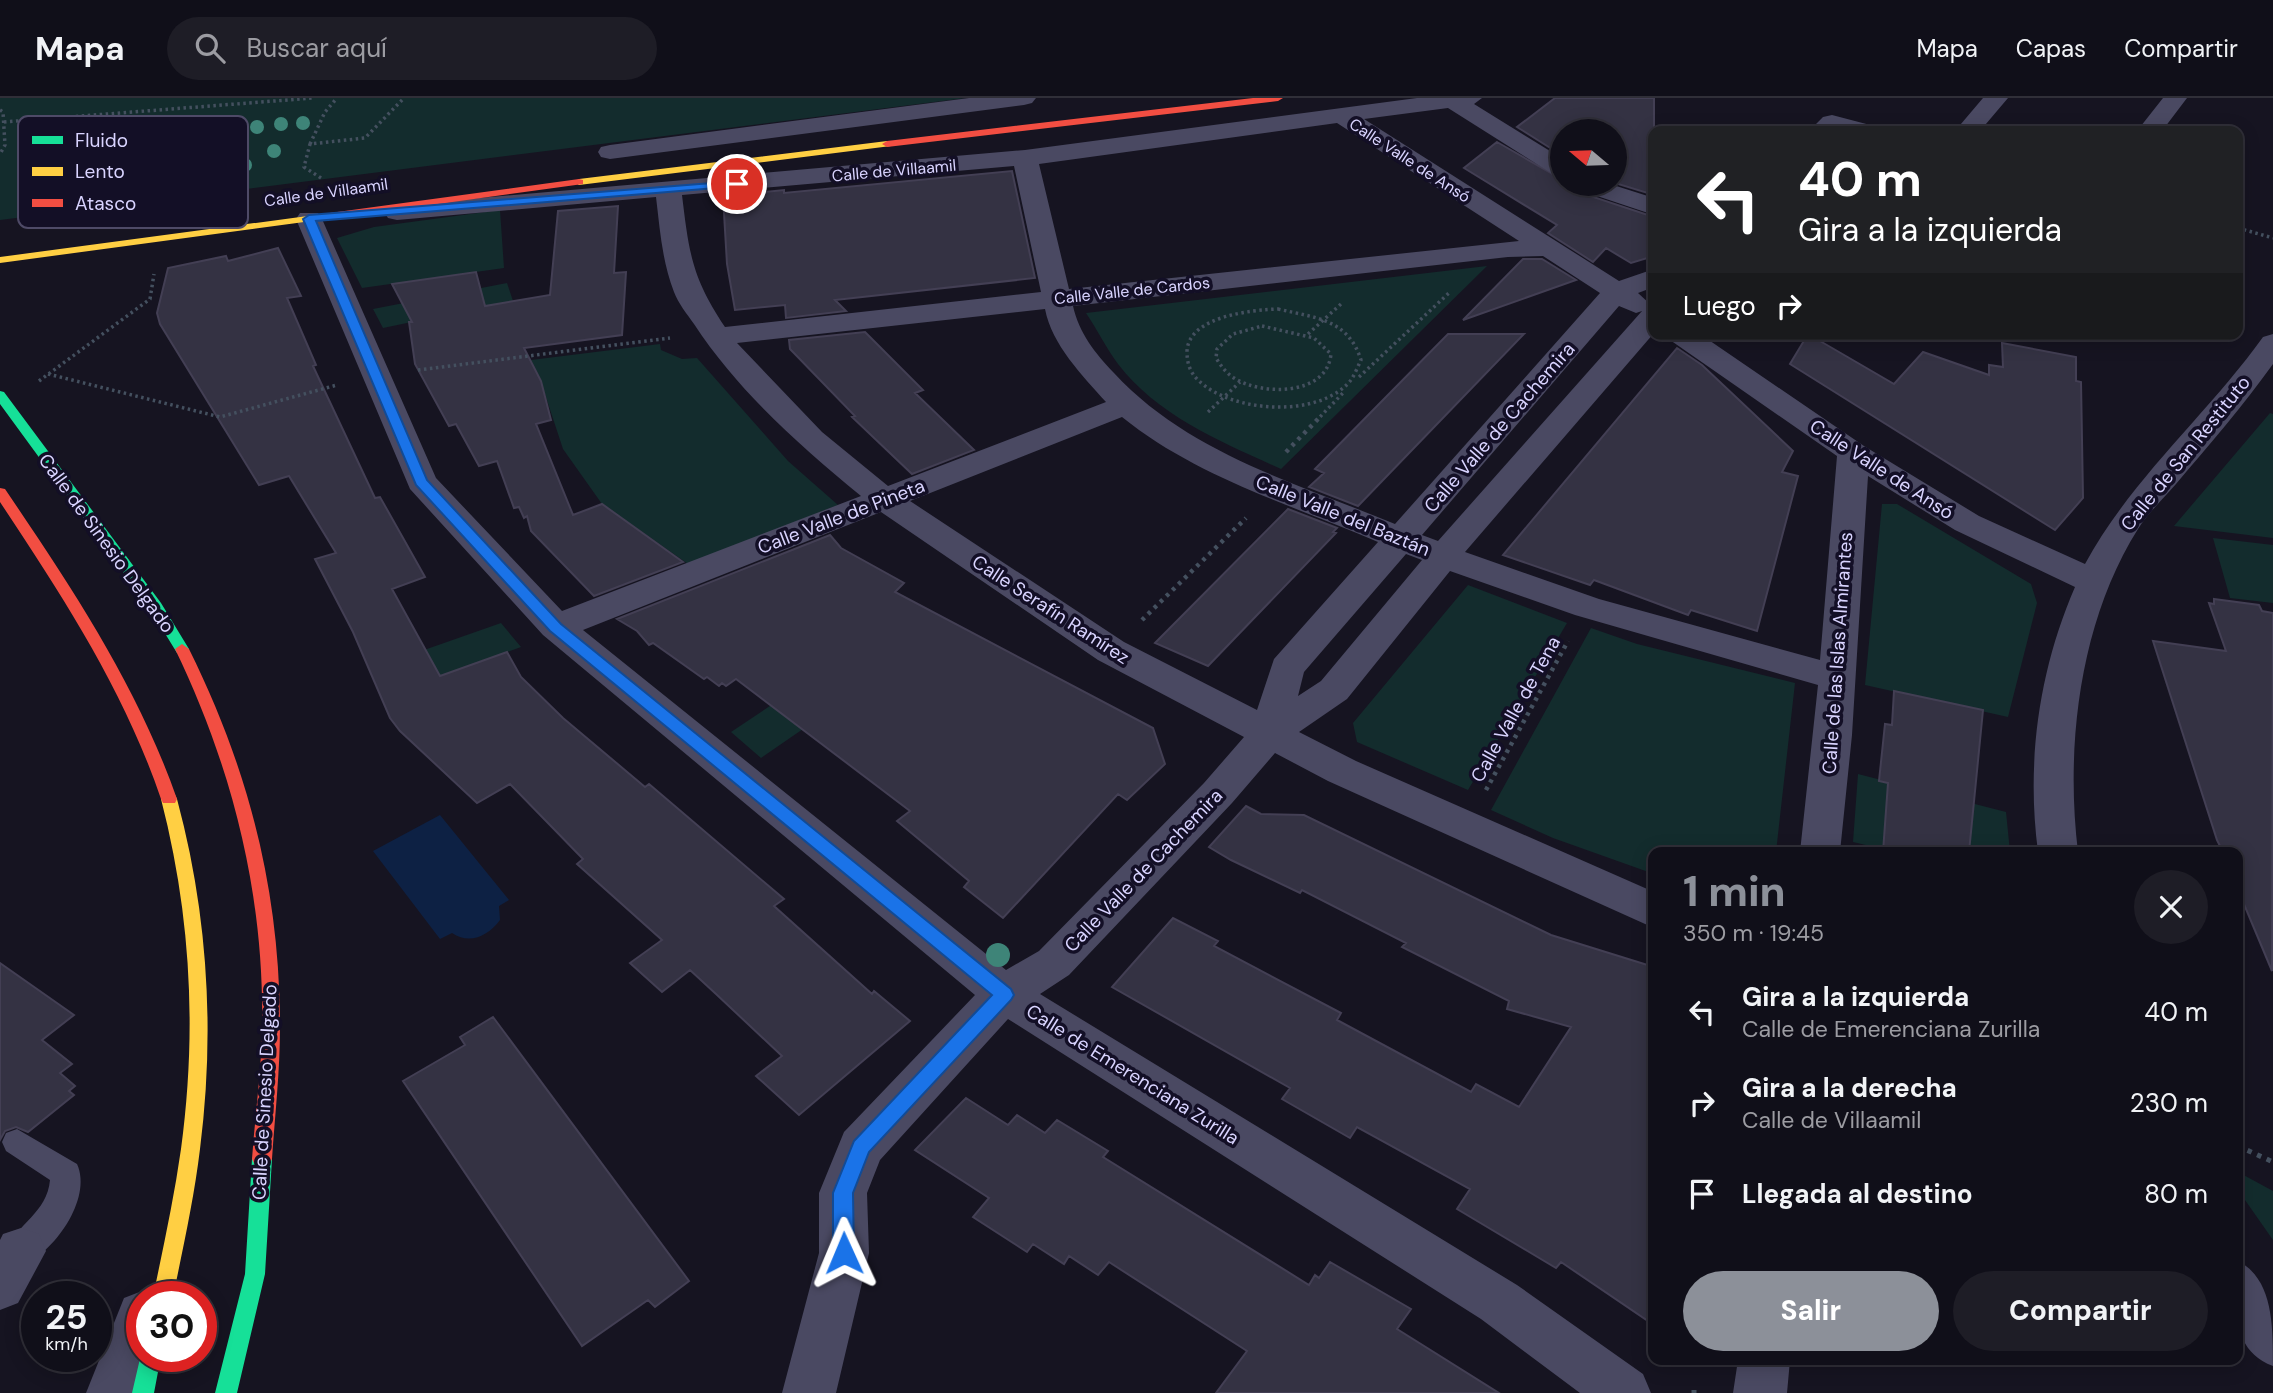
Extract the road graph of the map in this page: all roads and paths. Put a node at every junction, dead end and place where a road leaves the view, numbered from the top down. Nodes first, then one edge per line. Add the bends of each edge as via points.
1 (313, 98) edge
2 (337, 98) edge
3 (404, 98) edge
4 (1149, 98) edge
5 (1278, 98) edge
6 (1996, 98) edge
7 (2175, 98) edge
8 (1462, 99) edge
9 (1038, 105) edge
10 (0, 110) edge
11 (81, 116) edge
12 (1344, 117) junction
13 (18, 121) edge
14 (4, 122) junction
15 (1827, 126) edge
16 (1847, 126) edge
17 (1971, 126) edge
18 (2153, 126) edge
19 (310, 144) junction
20 (603, 153) dead end
21 (0, 154) edge
22 (1025, 158) junction
23 (1550, 161) edge
24 (321, 178) dead end
25 (668, 190) junction
26 (1621, 196) edge
27 (1648, 205) edge
28 (312, 218) junction
29 (248, 227) edge
30 (238, 228) edge
31 (2243, 229) edge
32 (2273, 238) edge
33 (1547, 248) junction
34 (0, 260) edge
35 (155, 269) dead end
36 (1648, 279) edge
37 (1459, 284) dead end
38 (1617, 291) junction
39 (1055, 298) junction
40 (1648, 311) edge
41 (1648, 322) edge
42 (678, 337) dead end
43 (717, 337) junction
44 (1689, 340) edge
45 (2273, 344) edge
46 (48, 374) junction
47 (359, 379) junction
48 (1240, 382) junction
49 (1348, 387) junction
50 (30, 388) dead end
51 (0, 395) edge
52 (1226, 397) junction
53 (1126, 405) junction
54 (1207, 413) dead end
55 (1853, 453) junction
56 (1281, 458) dead end
57 (0, 492) edge
58 (884, 499) junction
59 (1254, 510) dead end
60 (1401, 538) junction
61 (1445, 556) junction
62 (2096, 583) junction
63 (1587, 607) junction
64 (556, 627) junction
65 (1111, 651) junction
66 (1835, 677) junction
67 (1270, 733) junction
68 (1467, 825) junction
69 (1822, 847) edge
70 (2057, 847) edge
71 (1648, 908) edge
72 (1004, 995) junction
73 (17, 1142) dead end
74 (2243, 1148) edge
75 (2273, 1162) edge
76 (179, 1217) junction
77 (11, 1269) edge
78 (255, 1274) junction
79 (155, 1281) edge
80 (166, 1281) edge
81 (2243, 1293) edge
82 (2273, 1341) edge
83 (126, 1358) edge
84 (1763, 1365) edge
85 (147, 1372) edge
86 (113, 1393) edge
87 (143, 1393) edge
88 (226, 1393) edge
89 (252, 1393) edge
90 (809, 1393) edge
91 (1624, 1393) edge
92 (1760, 1393) edge

1 - 11 path
2 - 19 path
3 - 19 path via 365,138
4 - 9 main road
5 - 28 main road, Calle de Villaamil via 767,157
6 - 17 street
7 - 18 street
8 - 12 street, Calle de Villaamil
8 - 23 street
9 - 20 street
10 - 14 path
12 - 22 street, Calle de Villaamil
12 - 33 street, Calle Valle de Ansó
13 - 14 path
14 - 21 path via 5,145
15 - 16 street via 1832,122
19 - 24 path via 304,167
22 - 25 street, Calle de Villaamil
22 - 39 street, Calle Valle del Baztán
25 - 28 street, Calle de Villaamil
25 - 43 street, Calle Serafín Ramírez via 676,255 689,295
26 - 27 street
28 - 29 main road, Calle de Villaamil
28 - 47 street, Calle de Emerenciana Zurilla
30 - 34 main road, Calle de Villaamil
31 - 32 path
33 - 38 street, Calle Valle de Ansó
33 - 39 street, Calle Valle de Cardos
35 - 46 path via 150,299
36 - 38 street, Calle Valle de Cachemira
37 - 49 path
38 - 40 street, Calle Valle de Ansó
38 - 60 street, Calle Valle de Cachemira
39 - 43 street, Calle Valle de Cardos
39 - 53 street, Calle Valle del Baztán via 1063,327
41 - 61 street, Calle Valle de Cachemira
42 - 47 path
43 - 58 street, Calle Serafín Ramírez via 811,439
44 - 55 street, Calle Valle de Ansó
45 - 62 street, Calle de San Restituto via 2122,528
46 - 47 path via 220,417
46 - 50 path
47 - 64 street, Calle de Emerenciana Zurilla via 421,482
48 - 48 path via 1274,389 1307,384 1326,369 1327,350 1308,334 1286,328 1262,326 1233,334 1217,349 1216,358 1228,376
48 - 52 path
49 - 52 path via 1323,400 1292,407
49 - 52 path via 1359,374 1362,359 1357,344 1344,330 1302,313 1253,310 1211,322 1187,346 1186,360 1193,374
49 - 56 path
51 - 78 main road, Calle de Sinesio Delgado via 156,606 183,650 208,700 249,817 265,906 271,1013
52 - 54 path
53 - 58 street, Calle Valle de Pineta
53 - 60 street, Calle Valle del Baztán via 1199,456
55 - 62 street, Calle Valle de Ansó via 1967,523
55 - 66 street, Calle de las Islas Almirantes
57 - 76 main road via 138,715 164,781 181,846 194,950 199,1052
58 - 64 street, Calle Valle de Pineta
58 - 65 street, Calle Serafín Ramírez
59 - 65 path
60 - 61 street, Calle Valle del Baztán
60 - 67 street, Calle Valle de Cachemira via 1287,668
61 - 63 street, Calle Valle del Baztán
61 - 67 street, Calle Valle de Cachemira via 1334,690
62 - 70 street, Calle de San Restituto via 2058,700 2052,818
63 - 66 street, Calle Valle del Baztán
63 - 68 path, Calle Valle de Tena
64 - 72 street, Calle de Emerenciana Zurilla
65 - 67 street, Calle Serafín Ramírez
66 - 69 street, Calle de las Islas Almirantes
67 - 68 street, Calle Serafín Ramírez via 1342,771
67 - 72 street, Calle Valle de Cachemira via 1054,963
68 - 71 street, Calle Serafín Ramírez
72 - 90 street, Calle Valle de Cachemira via 861,1147 843,1193 844,1253
72 - 91 street, Calle de Emerenciana Zurilla via 1499,1302
73 - 77 lane via 66,1174 60,1204
74 - 75 path
76 - 79 street
76 - 80 main road
78 - 88 main road, Calle de Sinesio Delgado
78 - 89 street, Calle de Sinesio Delgado
81 - 82 street
83 - 86 street
84 - 92 street
85 - 87 main road

